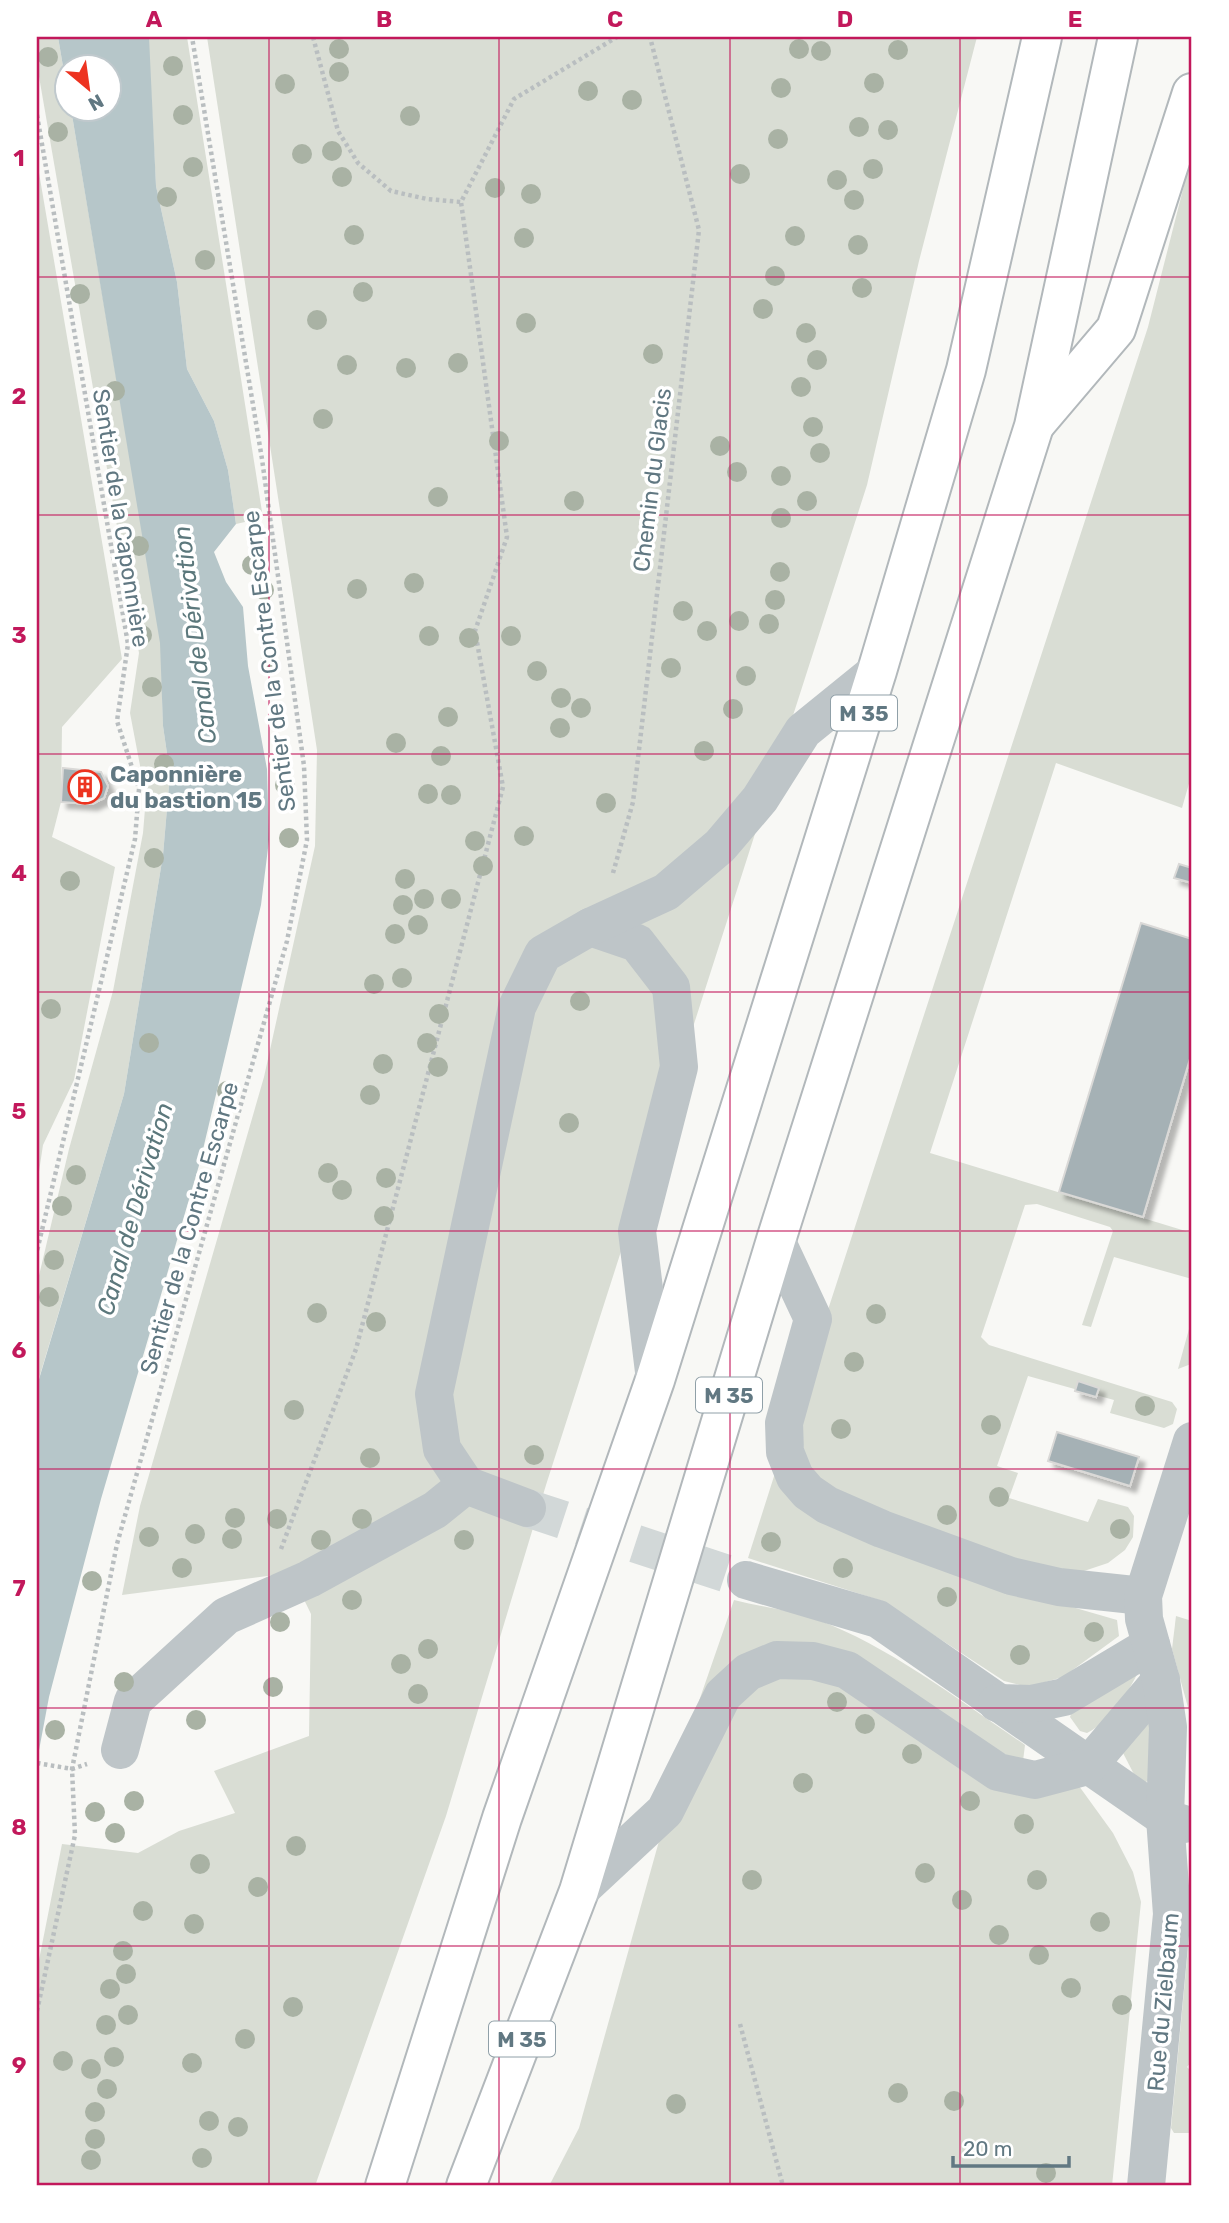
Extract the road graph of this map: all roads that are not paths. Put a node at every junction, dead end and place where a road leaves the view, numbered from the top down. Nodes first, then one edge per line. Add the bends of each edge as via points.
1 (1042, 37) edge
2 (1118, 37) edge
3 (1192, 93) edge
4 (1034, 426) junction
5 (877, 671) junction
6 (590, 927) junction
7 (776, 1240) junction
8 (655, 1380) junction
9 (1192, 1441) edge
10 (466, 1485) junction
11 (527, 1508) tunnel mouth
12 (746, 1580) tunnel mouth
13 (1143, 1596) junction
14 (1156, 1662) junction
15 (997, 1703) junction
16 (120, 1750) dead end
17 (1088, 1766) junction
18 (1178, 1822) edge
19 (579, 1891) junction
20 (385, 2186) edge
21 (466, 2186) edge
22 (1146, 2186) edge

1 - 5 highway, M 35 via 967,370
2 - 4 highway, M 35
3 - 4 highway via 1116,329
4 - 7 highway, M 35
5 - 6 street via 803,731 760,799 720,846 666,892
5 - 8 highway, M 35
6 - 8 street via 637,943 671,987 679,1067 637,1231
6 - 10 street via 543,954 517,1007 434,1394 442,1449
7 - 13 street via 813,1319 784,1423 785,1452 795,1477 808,1492 882,1529 1011,1576 1059,1587
7 - 19 highway, M 35
8 - 20 highway, M 35 via 502,1818
9 - 13 street, Rue du Zielbaum
10 - 11 street
10 - 16 street via 435,1510 309,1578 226,1616 134,1700
12 - 15 street via 878,1619
13 - 14 street, Rue du Zielbaum
14 - 15 street via 1064,1697 1031,1704
14 - 17 street
14 - 18 street, Rue du Zielbaum
15 - 17 street
17 - 18 street
17 - 19 street via 1035,1780 998,1772 847,1670 813,1661 777,1660 748,1672 723,1695 665,1811
18 - 22 street, Rue du Zielbaum
19 - 21 highway, M 35

